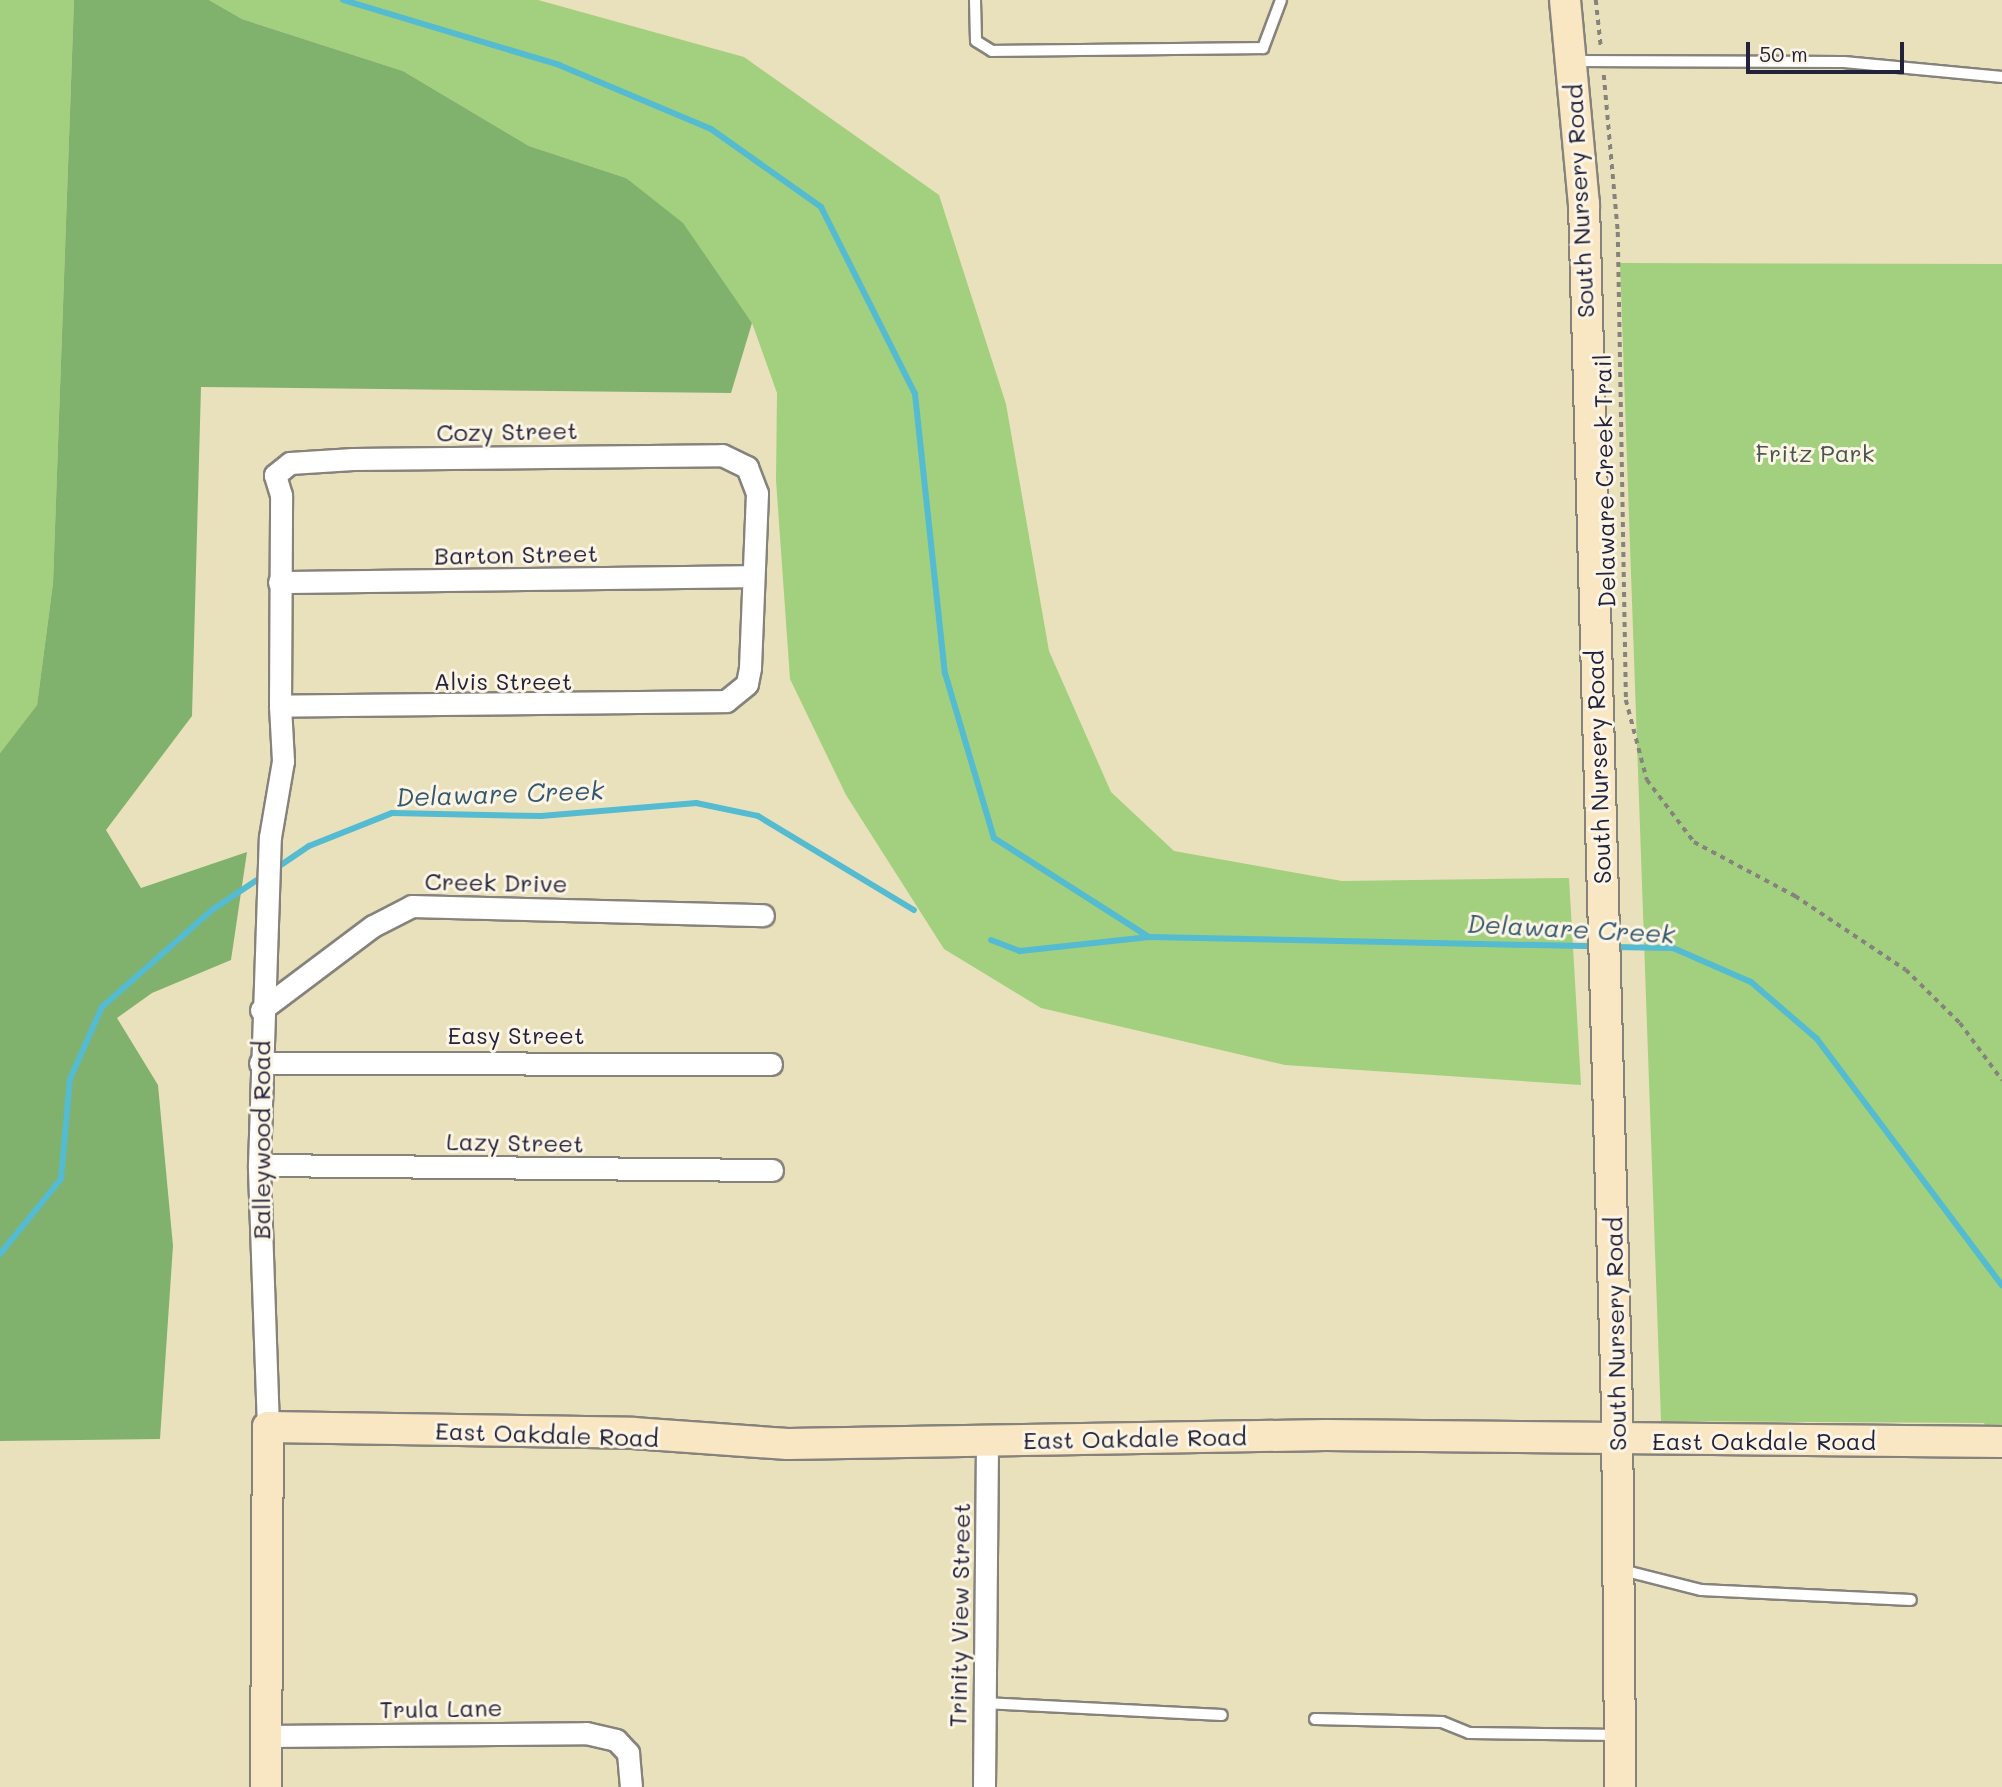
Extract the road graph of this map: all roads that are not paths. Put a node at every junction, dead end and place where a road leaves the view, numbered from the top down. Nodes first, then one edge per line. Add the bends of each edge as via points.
1 (975, 0) edge
2 (1281, 0) edge
3 (1565, 0) edge
4 (1570, 61) junction
5 (2002, 77) edge
6 (281, 495) joint
7 (753, 576) junction
8 (279, 582) junction
9 (280, 706) junction
10 (763, 915) dead end
11 (261, 1010) junction
12 (260, 1063) junction
13 (771, 1064) dead end
14 (259, 1166) junction
15 (772, 1170) dead end
16 (268, 1427) junction
17 (1617, 1441) junction
18 (2002, 1442) edge
19 (987, 1443) junction
20 (1619, 1569) junction
21 (1911, 1600) dead end
22 (984, 1703) junction
23 (1222, 1715) dead end
24 (1315, 1718) dead end
25 (1620, 1735) junction
26 (266, 1736) junction
27 (266, 1787) edge
28 (631, 1787) edge
29 (984, 1787) edge
30 (1620, 1787) edge

1 - 2 lane via 976,41 992,51 1263,48
3 - 4 street, South Nursery Road
4 - 5 lane via 1844,62
4 - 17 street, South Nursery Road via 1584,204
6 - 7 street, Cozy Street via 275,475 290,463 722,455 747,467 753,480
6 - 8 street, Balleywood Road
7 - 8 street, Barton Street
7 - 9 street, Alvis Street via 747,684 726,701
8 - 9 street, Balleywood Road
9 - 11 street, Balleywood Road via 283,761 270,838
10 - 11 street, Creek Drive via 412,906 373,926
11 - 12 street, Balleywood Road
12 - 13 street, Easy Street
12 - 14 street, Balleywood Road
14 - 15 street, Lazy Street
14 - 16 street, Balleywood Road
16 - 19 street, East Oakdale Road via 633,1433 788,1444
16 - 26 street, Balleywood Road
17 - 18 street, East Oakdale Road
17 - 19 street, East Oakdale Road via 1312,1436
17 - 20 street, South Nursery Road
19 - 22 street, Trinity View Street
20 - 21 lane via 1701,1590
20 - 25 street, South Nursery Road
22 - 23 lane
22 - 29 street, Trinity View Street
24 - 25 lane via 1441,1722 1469,1732
25 - 30 street, South Nursery Road
26 - 27 street, Balleywood Road
26 - 28 street, Trula Lane via 586,1733 615,1740 628,1753

